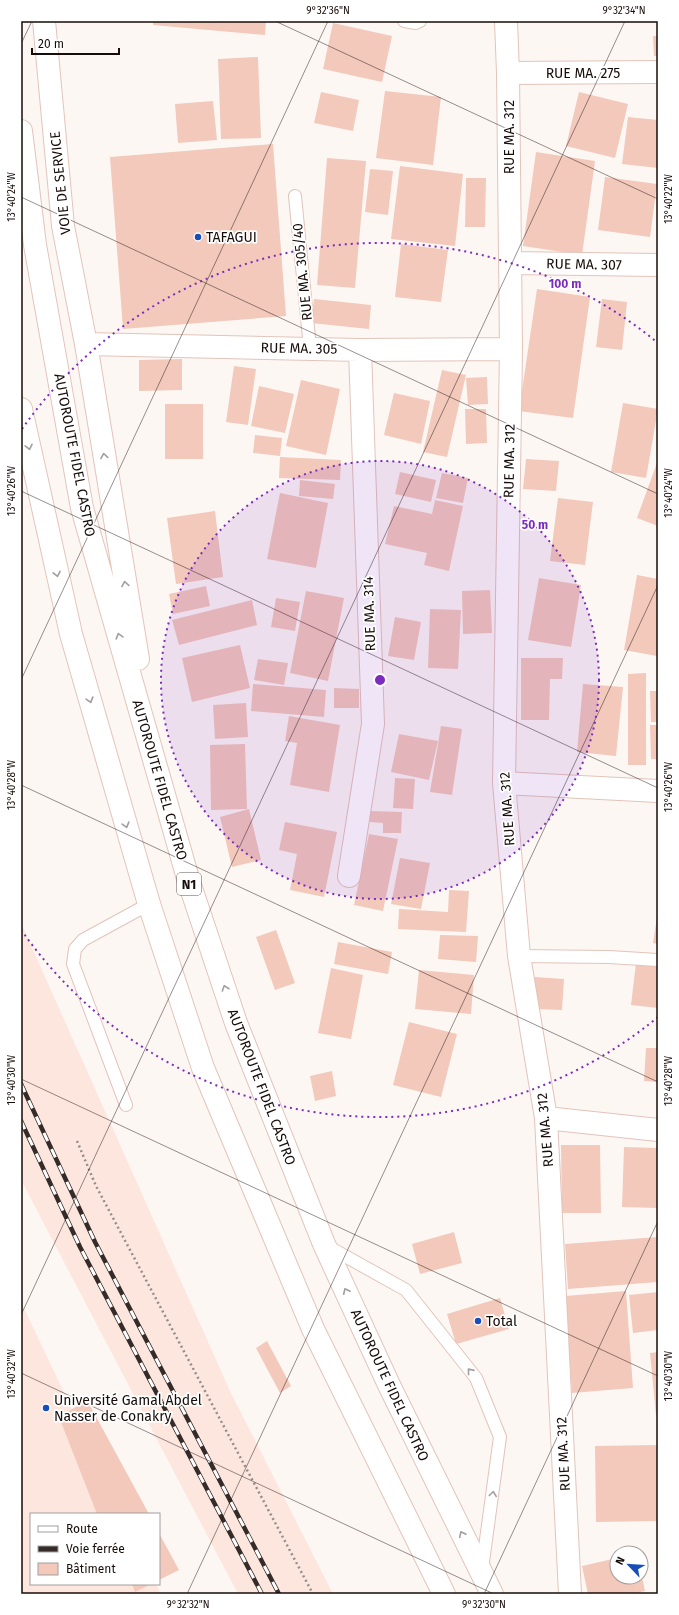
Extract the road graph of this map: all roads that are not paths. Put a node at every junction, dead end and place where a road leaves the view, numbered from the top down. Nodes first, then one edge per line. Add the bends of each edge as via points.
1 (44, 21) edge
2 (404, 21) edge
3 (420, 21) edge
4 (506, 21) edge
5 (658, 72) edge
6 (508, 73) junction
7 (21, 131) edge
8 (295, 196) dead end
9 (510, 263) junction
10 (658, 265) edge
11 (86, 344) junction
12 (310, 348) junction
13 (511, 349) junction
14 (360, 350) junction
15 (21, 409) edge
16 (504, 783) junction
17 (658, 791) edge
18 (349, 876) dead end
19 (189, 882) junction
20 (149, 904) junction
21 (519, 956) junction
22 (658, 960) edge
23 (126, 1105) dead end
24 (546, 1118) junction
25 (658, 1130) edge
26 (324, 1244) junction
27 (482, 1574) junction
28 (444, 1594) edge
29 (492, 1594) edge
30 (570, 1594) edge

1 - 11 main road, VOIE DE SERVICE via 63,226
2 - 3 lane
4 - 6 main road, RUE MA. 312
5 - 6 main road, RUE MA. 275
6 - 9 main road, RUE MA. 312
19 -> 7 main road, AUTOROUTE FIDEL CASTRO / N1 via 82,508 35,245
8 - 12 lane, RUE MA. 305/40
9 - 10 main road, RUE MA. 307
9 - 13 main road, RUE MA. 312
11 - 12 main road, RUE MA. 305
19 -> 11 main road, VOIE DE SERVICE via 162,782 137,656
12 - 14 main road, RUE MA. 305
13 - 14 main road, RUE MA. 305
13 - 16 main road, RUE MA. 312
14 - 18 main road, RUE MA. 314 via 373,724
15 -> 20 main road via 71,634
16 - 17 main road
16 - 21 main road, RUE MA. 312
26 -> 19 main road, AUTOROUTE FIDEL CASTRO / N1 via 236,1023
20 - 23 lane via 84,940 75,949 73,964
20 - 28 main road via 203,1068 313,1329
21 - 22 lane
21 - 24 main road, RUE MA. 312
24 - 25 main road
24 - 30 main road, RUE MA. 312
27 -> 26 main road, AUTOROUTE FIDEL CASTRO / N1 via 389,1385
27 -> 26 lane via 500,1438 476,1378 406,1290
27 - 29 main road, AUTOROUTE FIDEL CASTRO / N1

